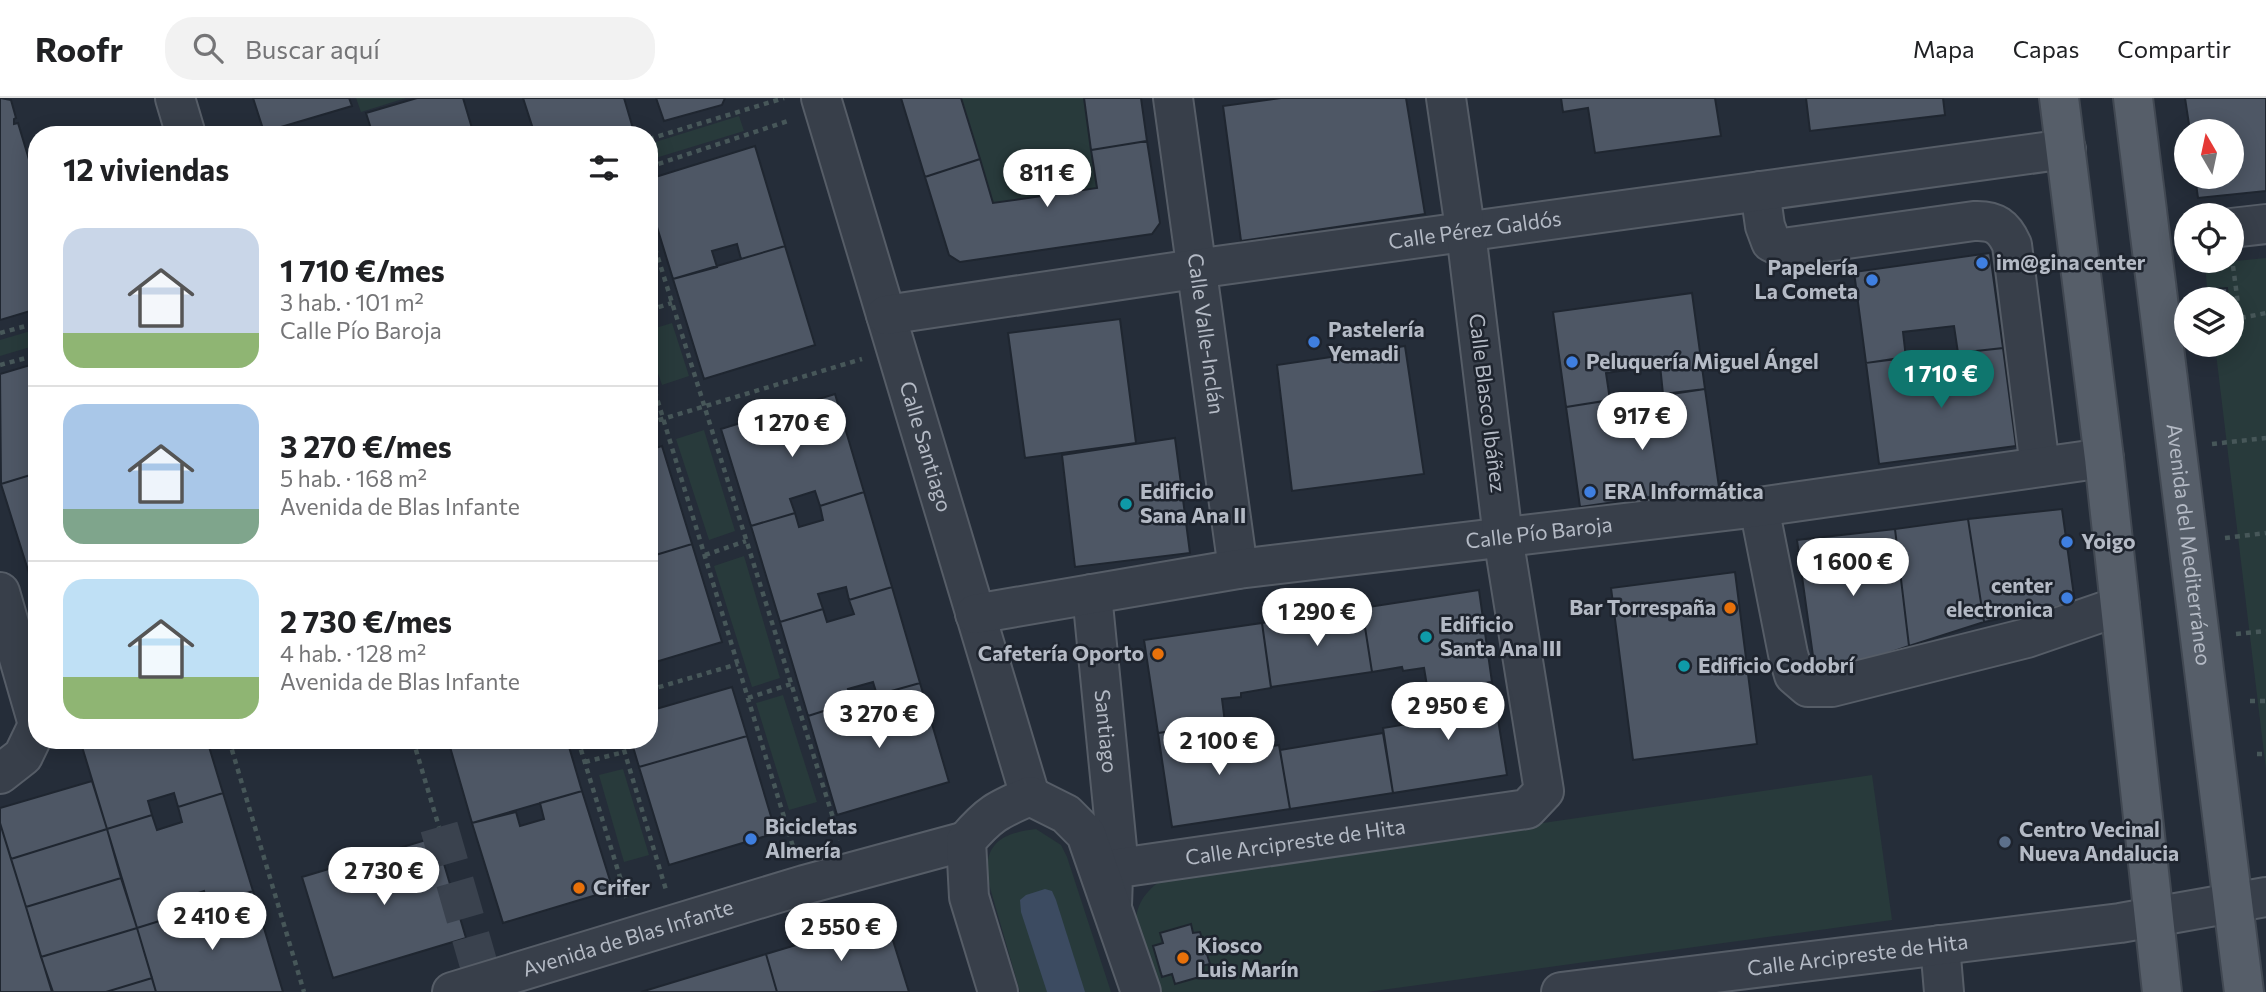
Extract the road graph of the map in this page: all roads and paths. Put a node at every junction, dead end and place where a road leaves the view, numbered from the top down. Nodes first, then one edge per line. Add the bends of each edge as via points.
1 (175, 98) edge
2 (784, 98) edge
3 (1173, 98) edge
4 (1446, 98) edge
5 (2059, 98) edge
6 (2133, 98) edge
7 (822, 104) edge
8 (183, 126) edge
9 (658, 136) edge
10 (2066, 149) junction
11 (658, 164) edge
12 (1760, 191) junction
13 (2266, 224) edge
14 (2244, 227) edge
15 (1465, 232) junction
16 (658, 258) edge
17 (1195, 269) junction
18 (672, 303) junction
19 (658, 307) edge
20 (2266, 313) edge
21 (2244, 316) edge
22 (28, 325) edge
23 (891, 332) junction
24 (0, 333) edge
25 (28, 357) edge
26 (0, 365) edge
27 (658, 402) edge
28 (704, 407) junction
29 (663, 419) junction
30 (658, 420) edge
31 (2266, 438) edge
32 (2212, 444) dead end
33 (2104, 458) junction
34 (2040, 467) junction
35 (1759, 507) junction
36 (2266, 533) edge
37 (1503, 537) junction
38 (2222, 538) dead end
39 (746, 541) junction
40 (705, 555) junction
41 (1238, 569) junction
42 (0, 593) edge
43 (1092, 594) junction
44 (2120, 606) junction
45 (975, 614) junction
46 (2266, 631) edge
47 (2232, 634) dead end
48 (738, 664) junction
49 (791, 684) junction
50 (658, 687) edge
51 (28, 689) edge
52 (748, 698) junction
53 (2250, 701) dead end
54 (2266, 701) edge
55 (28, 746) edge
56 (232, 749) edge
57 (417, 749) edge
58 (581, 749) edge
59 (623, 749) edge
60 (624, 752) junction
61 (2257, 754) dead end
62 (2266, 754) edge
63 (585, 762) junction
64 (0, 774) edge
65 (1544, 791) joint
66 (1030, 796) junction
67 (439, 827) tunnel mouth
68 (965, 841) junction
69 (850, 872) junction
70 (804, 885) junction
71 (1115, 887) junction
72 (2250, 900) edge
73 (2156, 915) junction
74 (676, 925) junction
75 (638, 936) junction
76 (1940, 945) junction
77 (304, 992) edge
78 (453, 992) edge
79 (998, 992) edge
80 (1141, 992) edge
81 (1561, 992) edge
82 (1944, 992) edge
83 (2162, 992) edge
84 (2244, 992) edge

1 - 8 street
2 - 9 path
3 - 17 street, Calle Valle-Inclán
4 - 15 street, Calle Blasco Ibáñez
5 - 10 main road
6 - 72 main road, Avenida del Mediterráneo
7 - 11 path
7 - 23 street, Calle Santiago
10 - 12 street, Calle Pérez Galdós
10 - 33 main road
12 - 15 street, Calle Pérez Galdós
12 - 34 street via 1771,242 1783,248 1974,221 1998,224 2012,245
13 - 14 street
15 - 17 street, Calle Pérez Galdós
15 - 37 street, Calle Blasco Ibáñez
16 - 18 path
17 - 23 street, Calle Pérez Galdós
17 - 41 street, Calle Valle-Inclán
18 - 19 path
18 - 28 path
20 - 21 path
22 - 24 path
23 - 28 path
23 - 45 street, Calle Santiago
25 - 26 path
27 - 29 path
28 - 29 path
28 - 39 path
29 - 30 path
29 - 40 path
31 - 32 path
33 - 34 street, Calle Pío Baroja
33 - 44 main road
34 - 35 street, Calle Pío Baroja
35 - 37 street, Calle Pío Baroja
35 - 44 street via 1788,654 1794,674 1808,687 1832,687 2027,638
36 - 38 path
37 - 41 street, Calle Pío Baroja
37 - 65 street, Calle Blasco Ibáñez
39 - 40 path
39 - 49 path
40 - 48 path
41 - 43 street, Calle Pío Baroja
42 - 51 street
43 - 45 street, Calle Pío Baroja
43 - 71 street, Santiago
44 - 73 main road
45 - 66 street, Calle Santiago
46 - 47 path
48 - 50 path
48 - 52 path
49 - 52 path
49 - 69 path
52 - 70 path
53 - 54 path
55 - 64 street via 23,756
56 - 77 path
57 - 67 path
58 - 63 path
59 - 60 path
60 - 63 path
60 - 74 path
61 - 62 path
63 - 75 path
65 - 71 street, Calle Arcipreste de Hita via 1527,809
66 - 68 street via 998,810
66 - 71 street via 1066,814 1086,834
68 - 69 street, Avenida de Blas Infante
68 - 79 street via 969,897
69 - 70 street, Avenida de Blas Infante
70 - 74 street, Avenida de Blas Infante
71 - 80 street
72 - 73 street, Calle Arcipreste de Hita
72 - 84 main road, Avenida del Mediterráneo
73 - 76 street, Calle Arcipreste de Hita
73 - 83 main road
74 - 75 street, Avenida de Blas Infante
75 - 78 street, Avenida de Blas Infante
76 - 81 street, Calle Arcipreste de Hita
76 - 82 street

